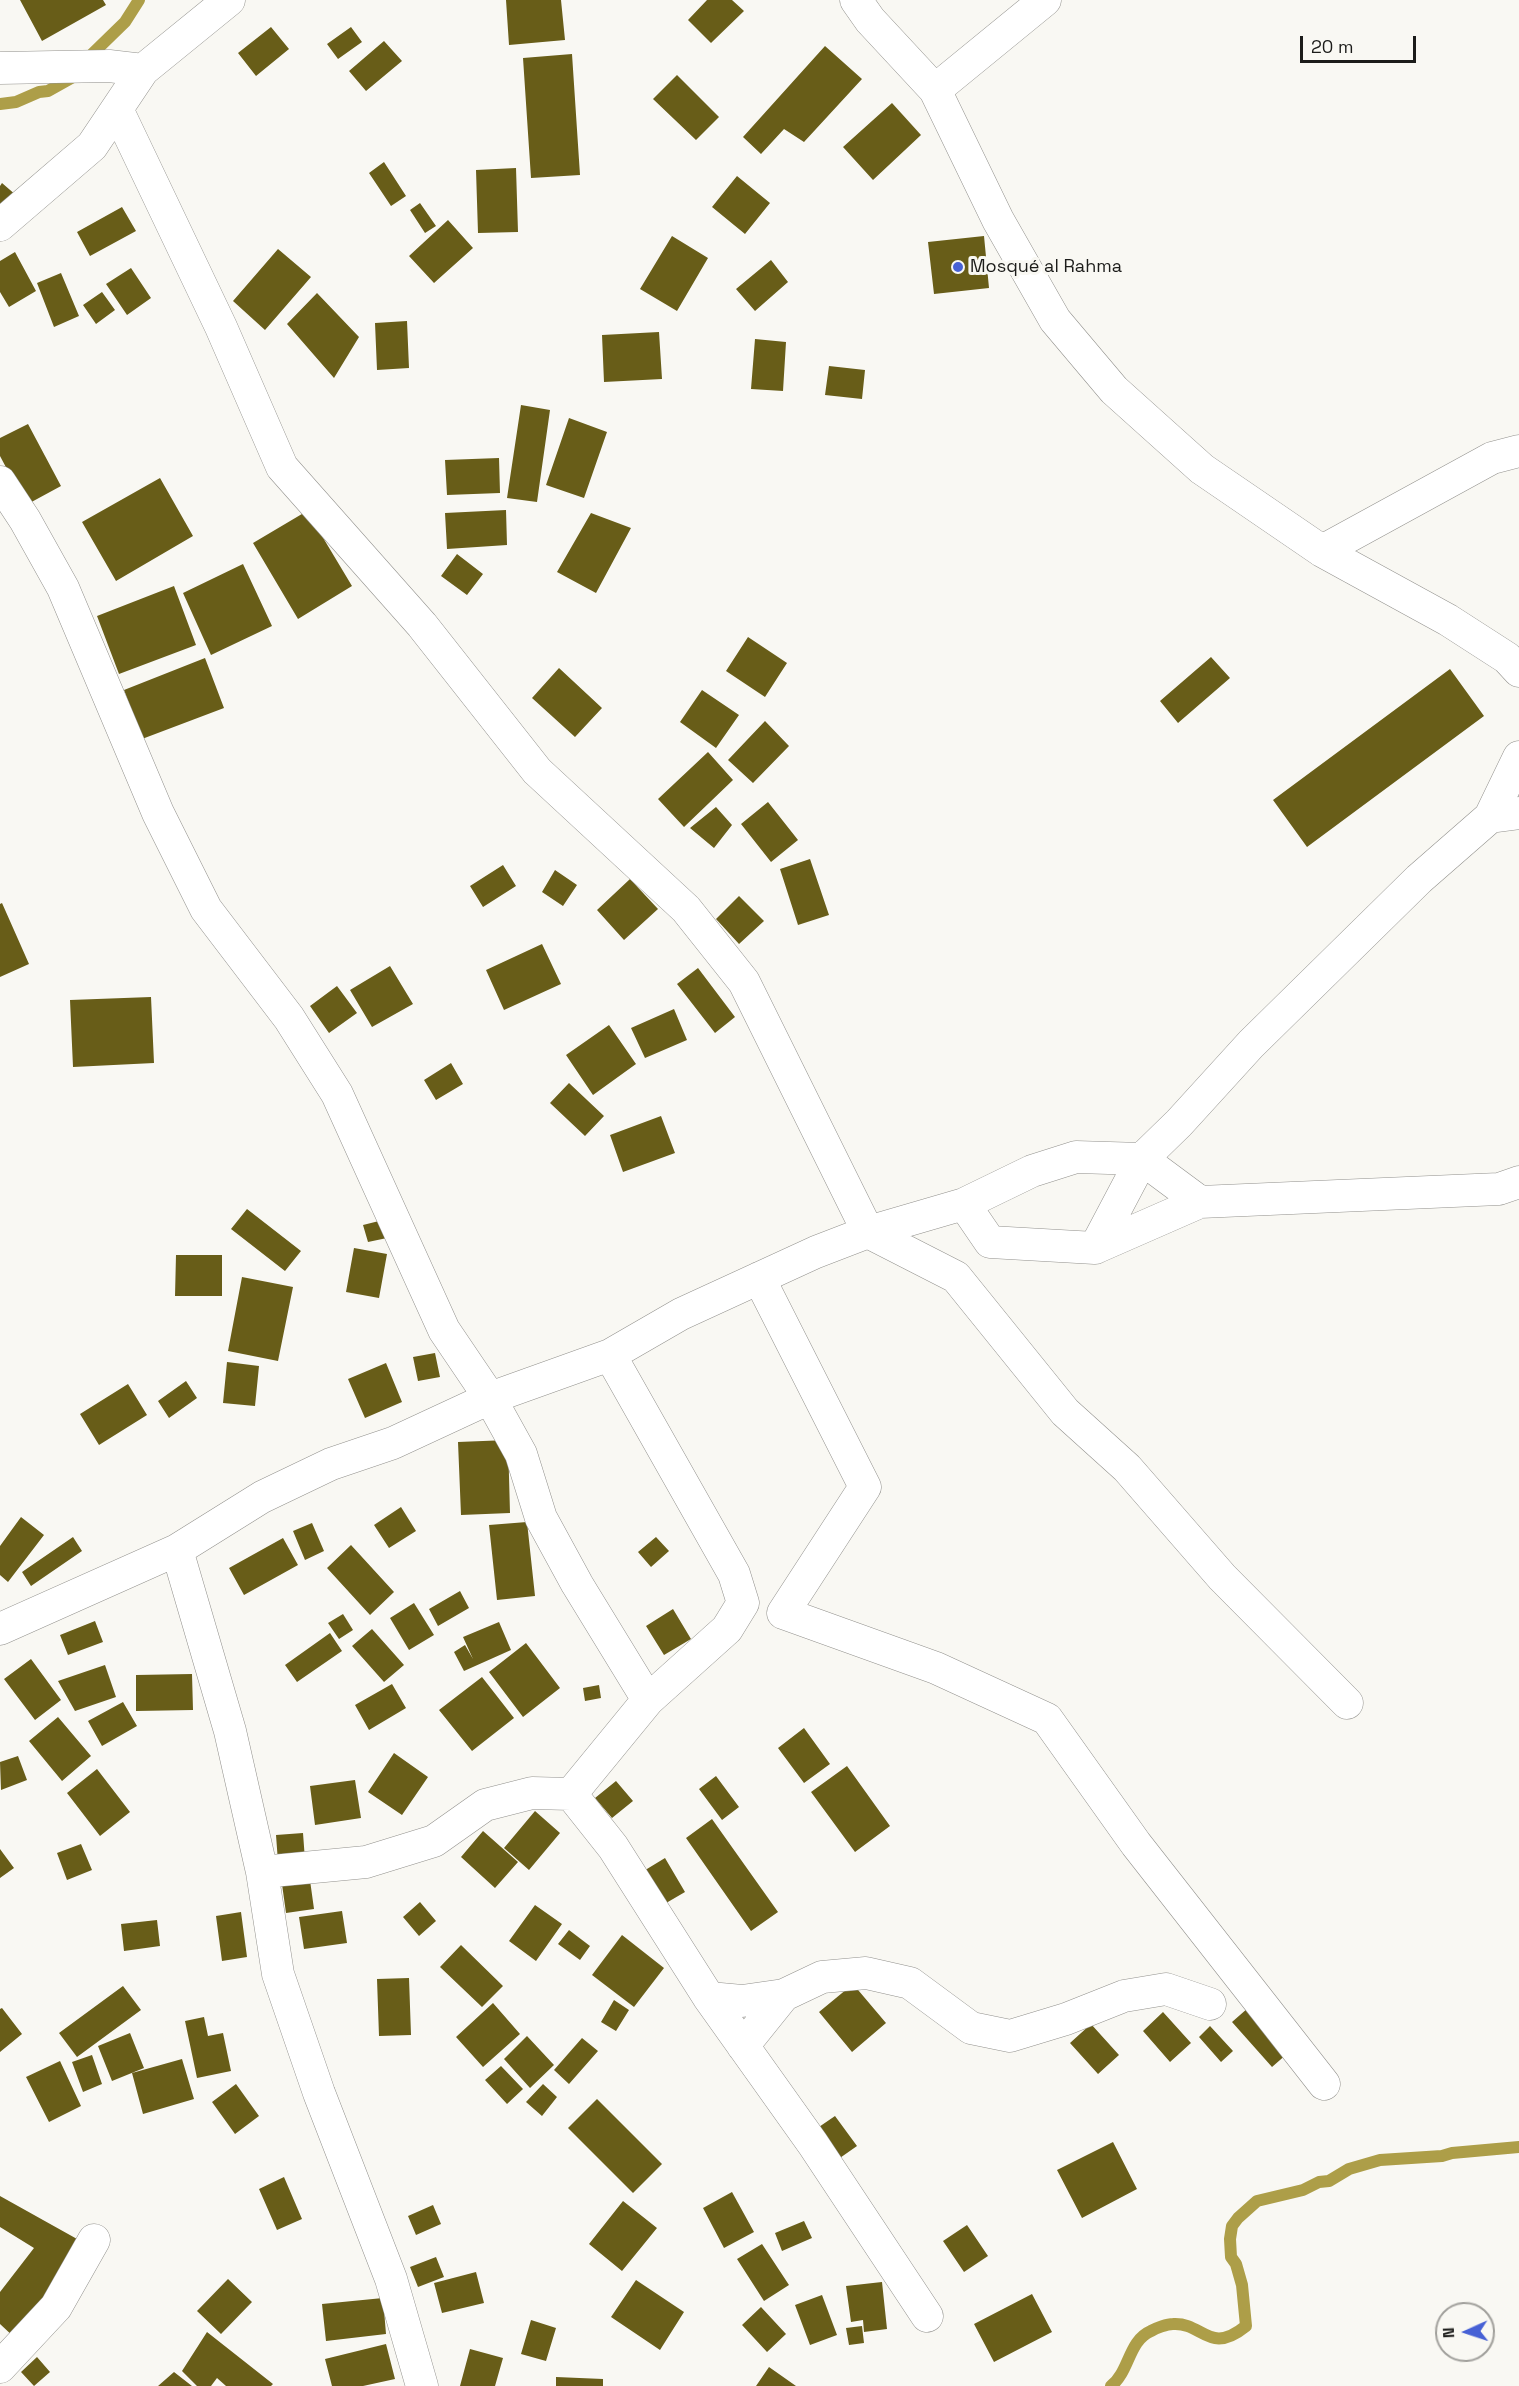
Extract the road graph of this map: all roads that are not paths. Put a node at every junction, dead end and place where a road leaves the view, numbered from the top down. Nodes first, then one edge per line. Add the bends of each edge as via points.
1 (229, 0) edge
2 (856, 0) edge
3 (1045, 0) edge
4 (0, 68) edge
5 (143, 70) junction
6 (935, 90) junction
7 (117, 109) junction
8 (0, 225) edge
9 (1519, 451) edge
10 (0, 482) edge
11 (1322, 550) junction
12 (1519, 671) edge
13 (1519, 758) edge
14 (1505, 815) edge
15 (1142, 1159) junction
16 (1519, 1182) edge
17 (1200, 1202) junction
18 (964, 1204) junction
19 (868, 1232) junction
20 (1095, 1248) junction
21 (759, 1278) junction
22 (610, 1355) junction
23 (490, 1398) junction
24 (177, 1550) junction
25 (0, 1629) edge
26 (648, 1700) junction
27 (1347, 1703) dead end
28 (571, 1794) junction
29 (262, 1872) junction
30 (784, 1995) junction
31 (709, 1998) junction
32 (1210, 2004) dead end
33 (743, 2046) junction
34 (1324, 2084) dead end
35 (94, 2240) dead end
36 (927, 2316) dead end
37 (0, 2367) edge
38 (422, 2386) edge

1 - 5 street
2 - 6 street
3 - 6 street
4 - 5 street via 109,66
5 - 7 street
6 - 11 street via 998,220 1055,320 1114,390 1202,469
7 - 8 street via 92,146
7 - 19 street via 282,467 422,625 537,771 686,909 744,982
9 - 11 street via 1492,458
10 - 23 street via 63,588 158,813 206,909 289,1018 337,1094 444,1330
11 - 12 street via 1448,620 1508,658
13 - 14 street
14 - 15 street via 1419,879 1251,1044
15 - 17 street
15 - 18 street via 1076,1157 1032,1171
15 - 20 street
16 - 17 street via 1499,1189
17 - 20 street
18 - 19 street
18 - 20 street via 990,1242
19 - 21 street
19 - 27 street via 956,1277 1065,1412 1127,1468 1222,1577
21 - 22 street via 681,1314
21 - 34 street via 865,1487 783,1614 936,1668 1047,1719 1136,1844
22 - 23 street
22 - 26 street via 734,1574 742,1603 727,1629
23 - 24 street via 262,1497
23 - 26 street via 521,1454 541,1518
24 - 25 street
24 - 29 street via 230,1731
26 - 28 street
28 - 29 street via 532,1793 485,1805 434,1841 366,1862
28 - 31 street via 613,1847
29 - 38 street via 278,1974 391,2279
30 - 31 street via 742,2001
30 - 32 street via 822,1977 866,1973 910,1983 971,2028 1010,2036 1124,1996 1166,1989
30 - 33 street
31 - 33 street
33 - 36 street
35 - 37 street via 56,2307

